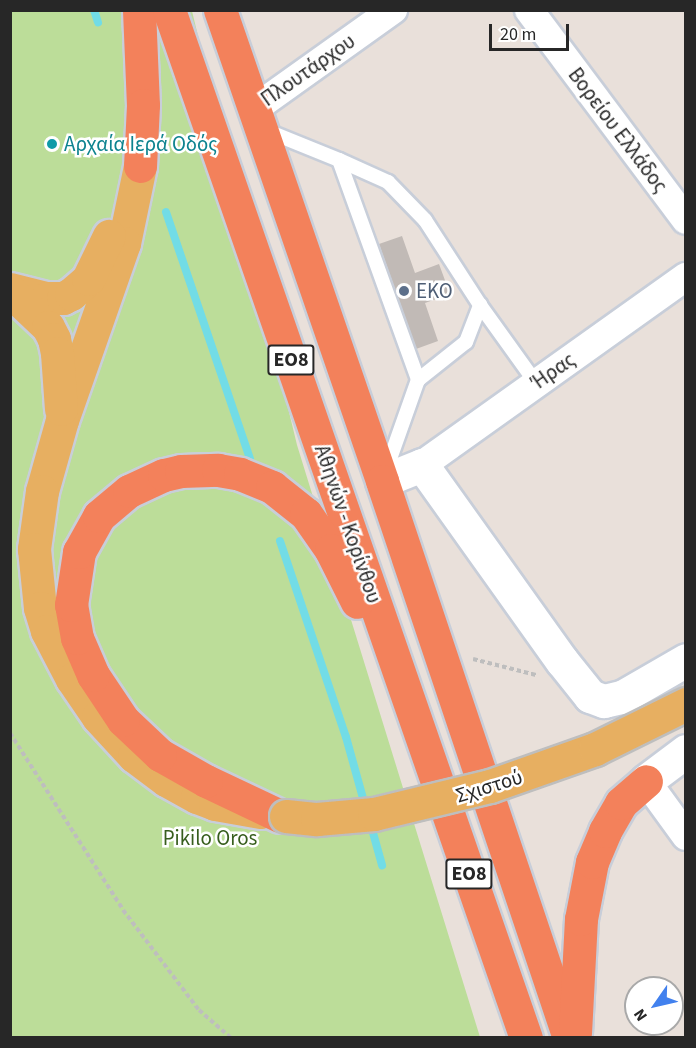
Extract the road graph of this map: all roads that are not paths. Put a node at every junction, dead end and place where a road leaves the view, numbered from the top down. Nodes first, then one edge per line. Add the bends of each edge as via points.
1 (138, 10) edge
2 (169, 10) edge
3 (220, 10) edge
4 (393, 10) edge
5 (530, 10) edge
6 (257, 118) junction
7 (339, 160) junction
8 (140, 166) junction
9 (686, 220) edge
10 (686, 277) edge
11 (10, 290) edge
12 (480, 305) junction
13 (418, 380) junction
14 (536, 383) junction
15 (62, 420) junction
16 (422, 465) junction
17 (382, 481) junction
18 (686, 660) edge
19 (686, 704) edge
20 (413, 711) junction
21 (686, 751) edge
22 (646, 781) junction
23 (283, 816) junction
24 (686, 836) edge
25 (526, 1038) edge
26 (569, 1038) edge
27 (575, 1038) edge

1 - 8 highway via 143,105
2 - 20 highway, Αθηνών - Κορίνθου / ΕΟ8
3 - 6 highway, ΕΟ8
4 - 6 street, Πλουτάρχου
5 - 9 street, Βορείου Ελλάδος
6 - 7 lane
6 - 17 highway, ΕΟ8
7 - 12 lane via 388,182 425,220
7 - 13 lane
8 - 11 main road via 106,244 79,288 54,299
8 - 15 main road, Σχιστού via 124,243
10 - 14 street, Ήρας
11 - 15 main road via 48,327 54,339
12 - 13 lane via 466,342
12 - 14 lane
13 - 17 lane
14 - 16 street, Ήρας
15 - 23 main road, Σχιστού via 42,491 34,549 40,608 59,656 98,717 150,769 215,804
16 - 17 street, Ήρας
16 - 18 street via 592,694 622,697
17 - 26 highway, ΕΟ8
19 - 23 main road, Σχιστού, bridge via 595,750 480,789 375,814 317,819
20 - 23 highway via 330,550 306,513 290,499 253,479 218,470 164,475 129,491 99,516 79,552 71,605 82,654 123,720 160,755 206,782
20 - 25 highway, Αθηνών - Κορίνθου / ΕΟ8
21 - 22 street
22 - 24 street
22 - 27 highway via 621,804 592,862 581,919

